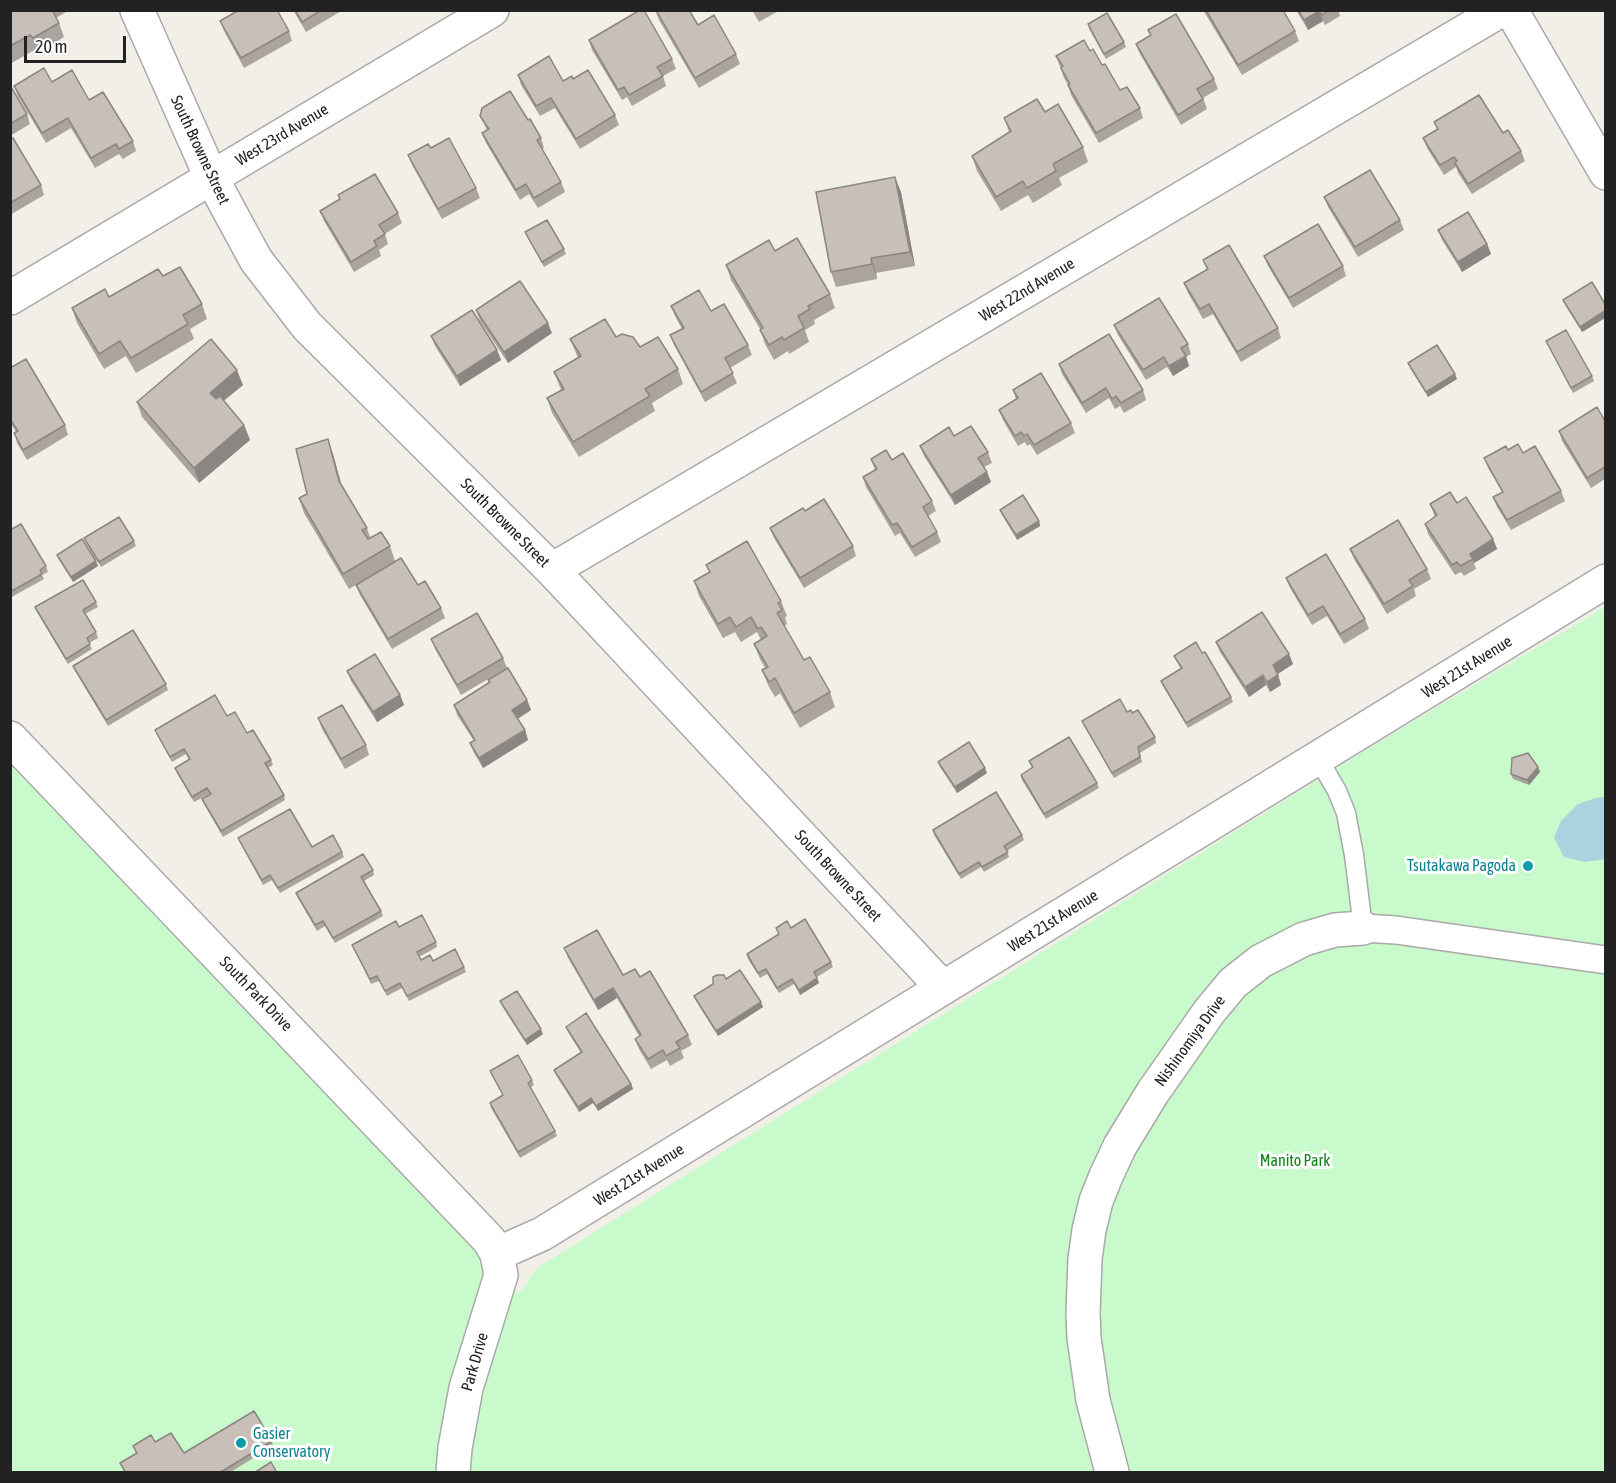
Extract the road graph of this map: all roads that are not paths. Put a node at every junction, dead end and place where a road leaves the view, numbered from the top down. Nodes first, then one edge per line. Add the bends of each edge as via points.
1 (137, 10) edge
2 (492, 10) edge
3 (1501, 10) edge
4 (1511, 10) edge
5 (1605, 173) edge
6 (211, 177) junction
7 (10, 297) edge
8 (552, 570) junction
9 (1605, 581) edge
10 (10, 738) edge
11 (1318, 759) junction
12 (1363, 928) junction
13 (1605, 960) edge
14 (943, 988) junction
15 (497, 1254) junction
16 (453, 1473) edge
17 (1112, 1473) edge

1 - 6 street, South Browne Street
2 - 6 street, West 23rd Avenue
3 - 8 street, West 22nd Avenue
4 - 5 street
6 - 7 street, West 23rd Avenue
6 - 8 street, South Browne Street via 256,260 307,326
8 - 14 street, South Browne Street
9 - 11 street, West 21st Avenue
10 - 15 street, South Park Drive via 479,1227
11 - 12 lane via 1347,813
11 - 14 street, West 21st Avenue
12 - 13 street, Nishinomiya Drive
12 - 17 street, Nishinomiya Drive via 1335,930 1304,939 1261,961 1233,983 1153,1092 1106,1176 1089,1230 1083,1313 1093,1400
14 - 15 street, West 21st Avenue via 534,1239
15 - 16 street, Park Drive via 501,1275 466,1388

